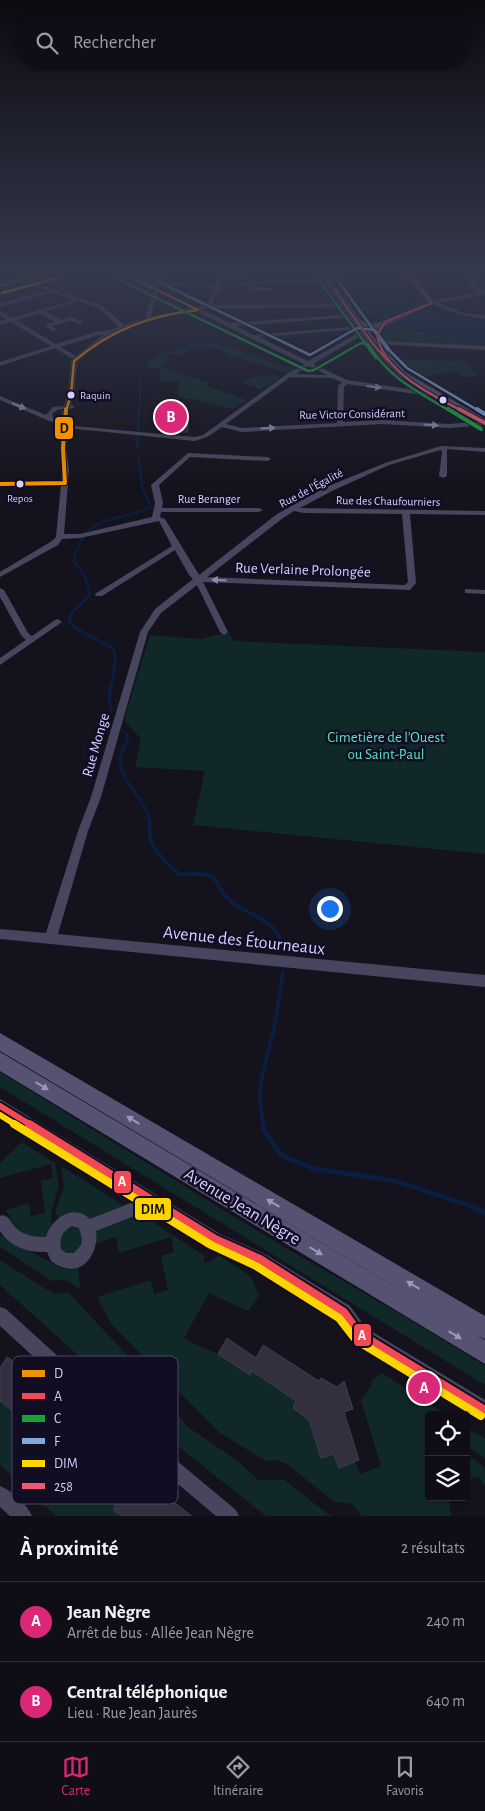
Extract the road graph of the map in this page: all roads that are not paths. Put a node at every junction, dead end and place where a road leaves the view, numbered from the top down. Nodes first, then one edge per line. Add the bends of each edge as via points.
1 (49, 342) edge
2 (70, 342) edge
3 (98, 342) edge
4 (265, 342) edge
5 (344, 342) edge
6 (376, 342) edge
7 (381, 343) joint
8 (56, 346) junction
9 (485, 348) edge
10 (77, 358) junction
11 (385, 358) junction
12 (0, 364) edge
13 (310, 364) junction
14 (289, 375) junction
15 (339, 378) junction
16 (346, 382) junction
17 (422, 386) junction
18 (402, 390) junction
19 (436, 395) junction
20 (0, 398) edge
21 (68, 406) junction
22 (50, 419) junction
23 (485, 423) edge
24 (220, 424) junction
25 (340, 424) junction
26 (103, 431) junction
27 (446, 447) junction
28 (485, 450) edge
29 (268, 459) dead end
30 (443, 476) dead end
31 (65, 483) junction
32 (0, 484) edge
33 (292, 509) junction
34 (260, 510) dead end
35 (406, 512) junction
36 (157, 514) junction
37 (485, 514) edge
38 (60, 537) junction
39 (178, 546) junction
40 (0, 575) edge
41 (198, 579) junction
42 (0, 590) edge
43 (468, 591) dead end
44 (485, 592) edge
45 (98, 594) dead end
46 (58, 622) dead end
47 (224, 632) dead end
48 (32, 640) junction
49 (0, 662) edge
50 (0, 934) edge
51 (51, 938) junction
52 (485, 982) edge
53 (0, 1042) edge
54 (0, 1061) edge
55 (0, 1106) edge
56 (153, 1201) junction
57 (3, 1222) dead end
58 (88, 1228) junction
59 (52, 1244) junction
60 (0, 1316) edge
61 (485, 1328) edge
62 (485, 1352) edge
63 (45, 1356) edge
64 (485, 1410) edge
65 (178, 1472) edge
66 (0, 1495) edge
67 (23, 1516) edge
68 (230, 1516) edge

1 - 8 street
2 - 8 street
3 - 10 street
4 - 13 street
5 - 13 street
6 - 11 main road
7 - 9 street
7 - 11 main road
8 - 10 street
8 - 12 street
10 - 21 street
11 - 17 main road
13 - 14 street
13 - 15 street
14 - 15 street
14 - 24 street
15 - 16 street
16 -> 18 street
16 - 25 street via 342,386
17 - 18 street via 421,390
17 - 19 main road
18 - 19 street
19 - 23 main road
20 -> 22 street
21 - 22 street via 51,410
21 - 26 street via 72,406 71,422
21 - 31 street via 63,448
22 - 26 street via 72,428
25 -> 23 street, Rue Victor Considérant via 383,422 449,426
24 -> 25 street, Rue Victor Considérant via 242,430
24 - 26 street via 200,438
27 - 28 street, Rue de l'Égalité
27 - 30 street
27 - 33 street, Rue de l'Égalité via 408,456 364,473
29 - 36 street via 188,455 155,485
31 - 32 street
31 - 38 street
33 - 35 street, Rue des Chaufourniers
33 - 41 street, Rue de l'Égalité
34 - 36 street, Rue Beranger
35 - 37 street, Rue des Chaufourniers
35 -> 41 street, Rue Verlaine Prolongée via 412,583 407,588
36 - 38 street, Rue Beranger via 82,536
36 - 39 street
38 - 40 street
39 - 41 street
39 - 45 street
41 - 47 street
41 - 51 street, Rue Monge via 158,611 144,632
42 - 48 street via 25,634
43 - 44 street
46 - 48 street
48 - 49 street
50 - 51 street, Avenue des Étourneaux
51 - 52 street, Avenue des Étourneaux
61 -> 53 main road, Avenue Jean Nègre
54 -> 62 main road, Avenue Jean Nègre
55 - 56 street
56 - 58 street
56 - 64 street via 215,1239 260,1259 344,1312 360,1334
57 - 59 street via 15,1238 30,1244
58 - 59 street via 78,1220 66,1221 56,1230
58 - 59 street via 91,1241 88,1248 73,1262 56,1256
60 - 63 street
65 - 68 street
66 - 67 street

